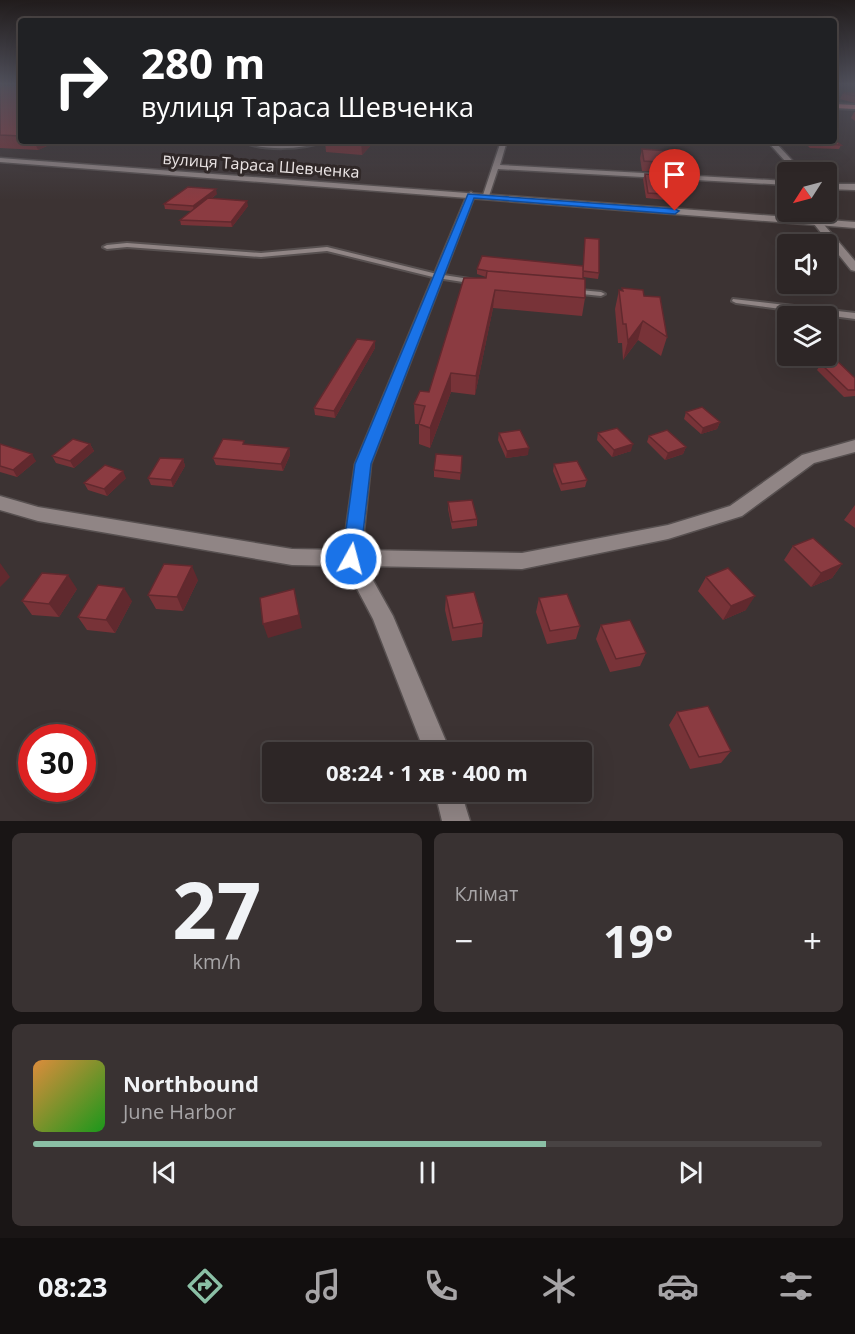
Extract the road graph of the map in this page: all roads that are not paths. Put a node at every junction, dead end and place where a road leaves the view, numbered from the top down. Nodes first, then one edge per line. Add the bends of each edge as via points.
1 (252, 144) edge
2 (305, 144) edge
3 (503, 144) edge
4 (773, 144) edge
5 (0, 160) edge
6 (790, 162) edge
7 (497, 167) junction
8 (777, 182) edge
9 (837, 186) edge
10 (855, 187) edge
11 (478, 196) junction
12 (777, 219) edge
13 (817, 222) joint
14 (855, 225) edge
15 (107, 247) dead end
16 (855, 268) edge
17 (437, 276) junction
18 (490, 284) edge
19 (568, 291) edge
20 (602, 294) dead end
21 (736, 301) dead end
22 (855, 316) edge
23 (855, 446) edge
24 (0, 503) edge
25 (351, 559) junction
26 (434, 742) edge
27 (451, 802) edge
28 (456, 821) edge

1 - 2 lane
3 - 7 street
4 - 6 street
5 - 11 street, вулиця Тараса Шевченка
7 - 8 street
7 - 11 street
9 - 10 street
11 - 12 street, вулиця Тараса Шевченка
11 - 17 street
13 - 14 street, вулиця Тараса Шевченка
13 - 16 street
15 - 17 lane via 127,245 261,255 327,249
17 - 18 lane
17 - 25 street via 363,464
19 - 20 lane
21 - 22 lane
23 - 25 street via 808,459 736,511 668,532 522,561
24 - 25 street via 38,514 292,557
25 - 26 street via 382,616
27 - 28 street

